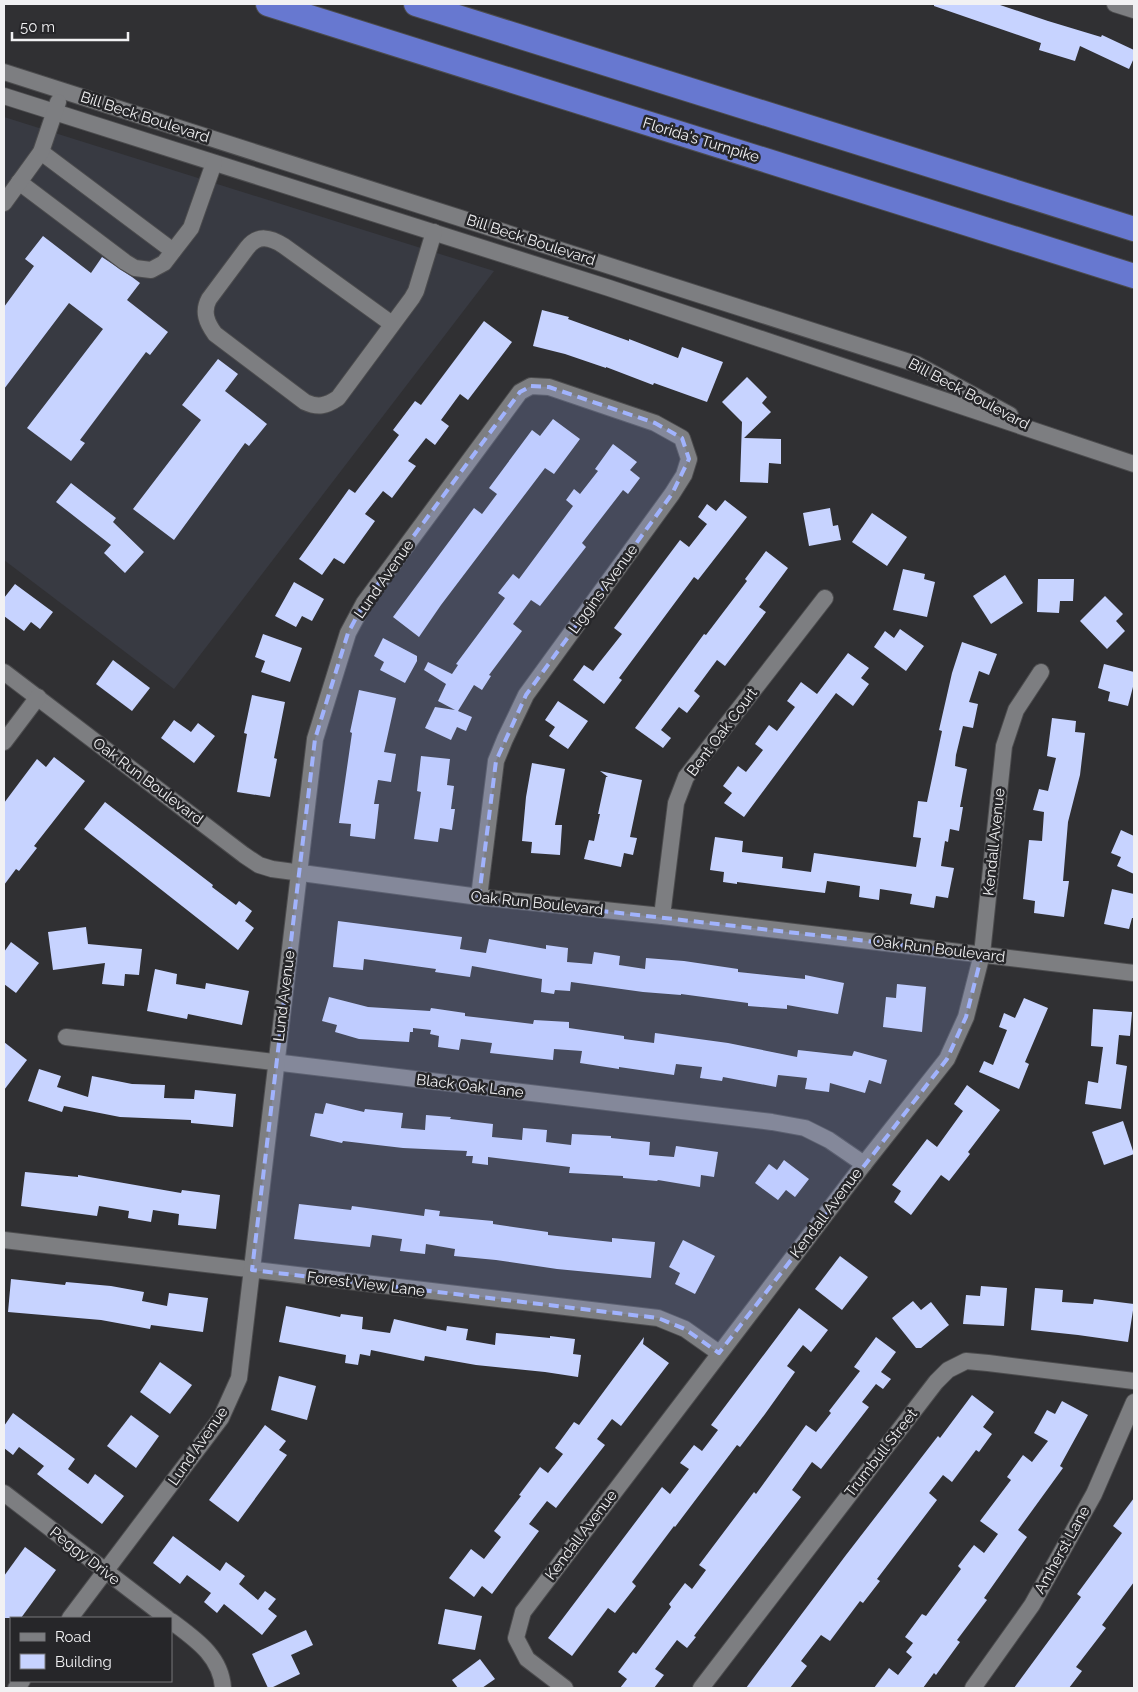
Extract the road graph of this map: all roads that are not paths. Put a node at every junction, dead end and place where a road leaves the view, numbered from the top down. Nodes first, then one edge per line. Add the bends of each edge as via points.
1 (268, 4) edge
2 (416, 4) edge
3 (1115, 4) edge
4 (1134, 10) edge
5 (4, 72) edge
6 (63, 91) junction
7 (4, 96) edge
8 (55, 112) junction
9 (42, 152) junction
10 (214, 163) junction
11 (19, 182) junction
12 (4, 203) edge
13 (1134, 229) edge
14 (434, 232) junction
15 (173, 251) junction
16 (1134, 276) edge
17 (392, 324) junction
18 (531, 386) joint
19 (1047, 435) junction
20 (1134, 464) edge
21 (825, 598) dead end
22 (4, 672) edge
23 (1041, 672) dead end
24 (38, 697) junction
25 (4, 742) edge
26 (299, 873) junction
27 (479, 897) junction
28 (662, 916) junction
29 (982, 954) junction
30 (1134, 973) edge
31 (66, 1037) dead end
32 (276, 1064) junction
33 (864, 1164) junction
34 (4, 1240) edge
35 (252, 1270) junction
36 (719, 1353) junction
37 (1134, 1381) edge
38 (1134, 1402) edge
39 (4, 1493) edge
40 (105, 1572) junction
41 (71, 1617) edge
42 (167, 1617) edge
43 (172, 1622) edge
44 (223, 1684) edge
45 (565, 1688) edge
46 (701, 1688) edge
47 (973, 1688) edge

1 - 16 highway, Florida's Turnpike
2 - 13 highway
3 - 4 street
5 - 6 street, Bill Beck Boulevard
6 - 8 street
6 - 19 street, Bill Beck Boulevard via 916,364
7 - 8 street, Bill Beck Boulevard
8 - 9 street
8 - 10 street, Bill Beck Boulevard
9 - 11 street
9 - 15 street
10 - 14 street, Bill Beck Boulevard
10 - 15 street via 191,228
11 - 12 street
11 - 15 street via 135,268 157,268
14 - 17 street via 416,291
14 - 19 street, Bill Beck Boulevard
17 - 17 street via 338,398 331,403 314,406 215,334 205,312 209,298 251,242 264,238 284,246
18 - 26 street, Lund Avenue via 520,392 508,408 364,603 348,633 315,739
18 - 27 street, Liggins Avenue via 548,387 655,423 682,438 689,459 672,494 526,695 496,761
19 - 20 street, Bill Beck Boulevard
21 - 28 street, Bent Oak Court via 686,778 676,803
22 - 24 street, Oak Run Boulevard
23 - 29 street, Kendall Avenue via 1016,710 1004,746
24 - 25 street
24 - 26 street, Oak Run Boulevard via 259,865
26 - 27 street, Oak Run Boulevard
26 - 32 street, Lund Avenue
27 - 28 street, Oak Run Boulevard
28 - 29 street, Oak Run Boulevard
29 - 30 street, Oak Run Boulevard
29 - 33 street, Kendall Avenue via 966,1017 946,1059
31 - 32 street, Black Oak Lane
32 - 33 street, Black Oak Lane via 772,1122 805,1128
32 - 35 street, Lund Avenue
33 - 36 street, Kendall Avenue
34 - 35 street, Forest View Lane
35 - 36 street, Forest View Lane via 658,1318 685,1329
35 - 40 street, Lund Avenue via 239,1378 221,1418
36 - 45 street, Kendall Avenue via 523,1612 516,1638 527,1659
37 - 46 street, Trumbull Street via 966,1361 948,1370
38 - 47 street, Amherst Lane via 1094,1494 1032,1605
39 - 40 street, Peggy Drive
40 - 41 street, Lund Avenue
40 - 42 street, Peggy Drive
43 - 44 street via 199,1642 212,1657

